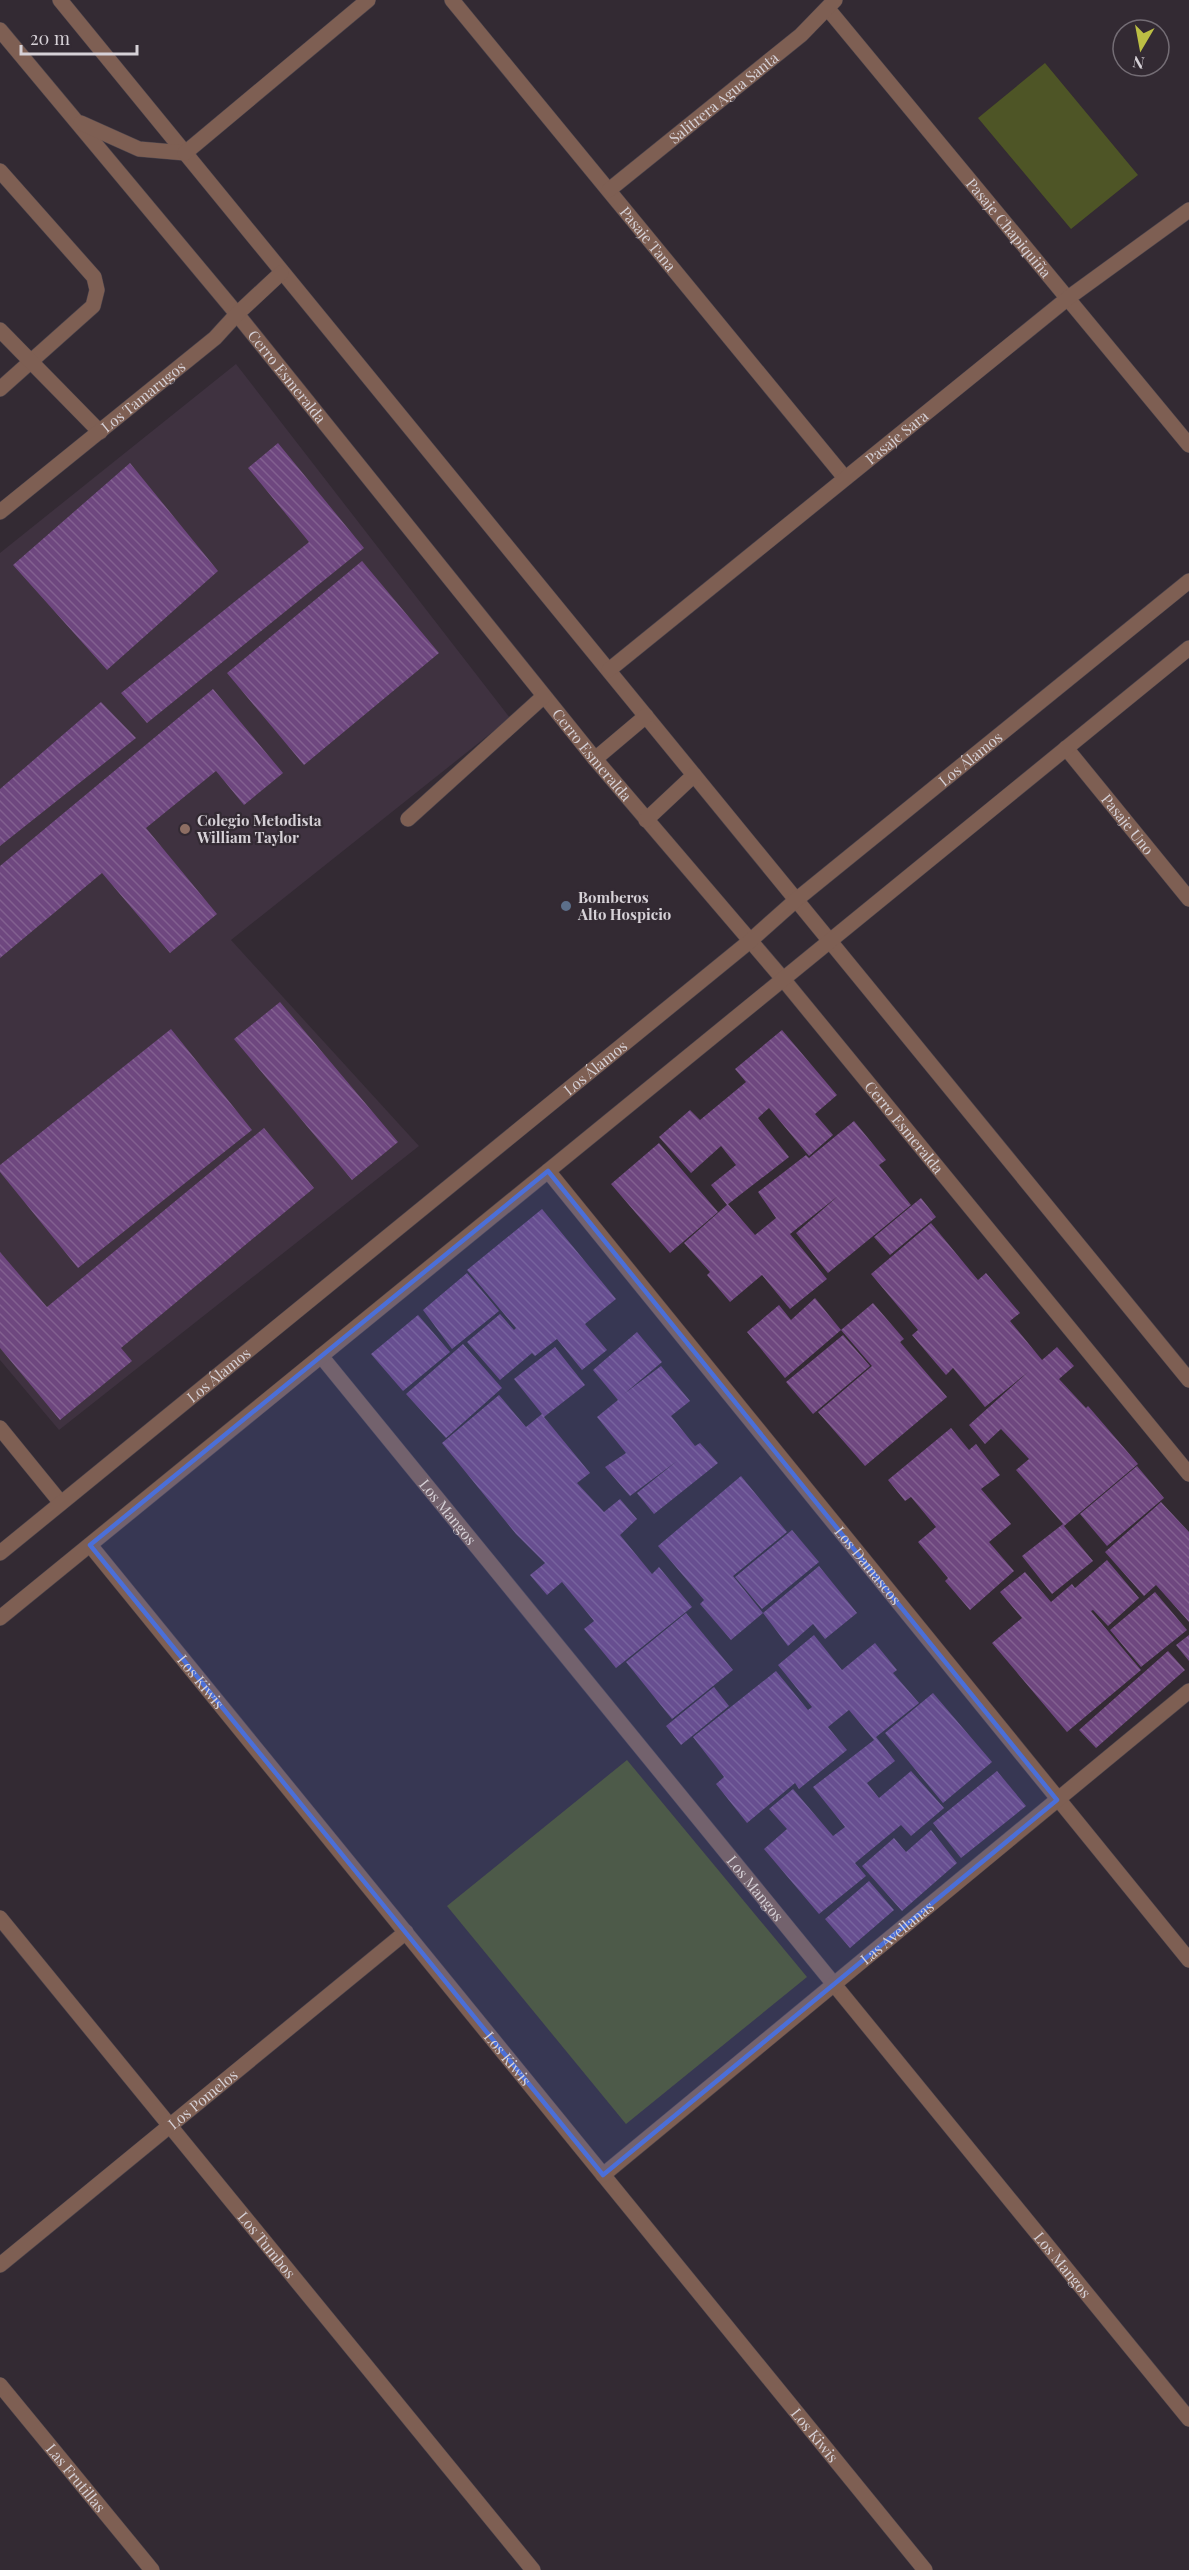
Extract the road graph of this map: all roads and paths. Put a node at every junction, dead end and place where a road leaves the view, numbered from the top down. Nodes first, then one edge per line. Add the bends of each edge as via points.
1 (60, 0) edge
2 (368, 0) edge
3 (452, 0) edge
4 (831, 4) edge
5 (0, 30) edge
6 (76, 121) junction
7 (185, 153) junction
8 (0, 171) edge
9 (609, 190) junction
10 (1189, 210) edge
11 (281, 273) junction
12 (1068, 298) junction
13 (237, 314) junction
14 (0, 330) edge
15 (32, 362) junction
16 (0, 389) edge
17 (100, 432) junction
18 (1189, 445) edge
19 (845, 478) junction
20 (0, 512) edge
21 (1189, 581) edge
22 (1189, 648) edge
23 (609, 670) junction
24 (544, 696) junction
25 (646, 716) junction
26 (1066, 748) junction
27 (595, 759) junction
28 (694, 775) junction
29 (408, 819) dead end
30 (646, 820) junction
31 (1189, 899) edge
32 (796, 900) junction
33 (750, 941) junction
34 (830, 941) junction
35 (783, 979) junction
36 (548, 1172) junction
37 (321, 1356) junction
38 (1189, 1380) edge
39 (0, 1428) edge
40 (1189, 1474) edge
41 (61, 1503) junction
42 (90, 1545) junction
43 (0, 1553) edge
44 (0, 1618) edge
45 (1189, 1691) edge
46 (1057, 1800) junction
47 (0, 1918) edge
48 (406, 1932) junction
49 (1189, 1960) edge
50 (834, 1984) junction
51 (170, 2125) junction
52 (603, 2175) junction
53 (0, 2265) edge
54 (0, 2385) edge
55 (1189, 2419) edge
56 (152, 2570) edge
57 (534, 2570) edge
58 (926, 2570) edge

1 - 7 street
2 - 7 street
3 - 9 street, Pasaje Tana
4 - 9 street, Salitrera Agua Santa via 801,35
4 - 12 street, Pasaje Chapiquiña
5 - 6 street, Cerro Esmeralda
6 - 7 street via 139,149
6 - 13 street, Cerro Esmeralda
7 - 11 street
8 - 15 street via 96,284 93,306
9 - 19 street, Pasaje Tana
10 - 12 street, Pasaje Sara
11 - 13 street, Los Tamarugos
11 - 23 street
12 - 18 street, Pasaje Chapiquiña
12 - 19 street, Pasaje Sara
13 - 17 street, Los Tamarugos via 215,338
13 - 24 street, Cerro Esmeralda
14 - 15 street
15 - 16 street
15 - 17 street
17 - 20 street, Los Tamarugos
19 - 23 street, Pasaje Sara
21 - 32 street, Los Álamos
22 - 26 street
23 - 25 street
24 - 27 street, Cerro Esmeralda
24 - 29 street
25 - 27 street
25 - 28 street
26 - 31 street, Pasaje Uno
26 - 34 street
27 - 30 street, Cerro Esmeralda
28 - 30 street
28 - 32 street
30 - 33 street, Cerro Esmeralda
32 - 33 street, Los Álamos
32 - 34 street
33 - 35 street, Cerro Esmeralda
33 - 41 street, Los Álamos
34 - 35 street
34 - 38 street
35 - 36 street
35 - 40 street, Cerro Esmeralda
36 - 37 street
36 - 46 street, Los Damascos
37 - 42 street
37 - 50 street, Los Mangos
39 - 41 street
41 - 43 street, Los Álamos
42 - 44 street
42 - 48 street, Los Kiwis
45 - 46 street, Las Avellanas
46 - 49 street, Los Damascos
46 - 50 street, Las Avellanas
47 - 51 street, Los Tumbos
48 - 51 street, Los Pomelos
48 - 52 street, Los Kiwis
50 - 52 street, Las Avellanas
50 - 55 street, Los Mangos
51 - 53 street, Los Pomelos
51 - 57 street, Los Tumbos
52 - 58 street, Los Kiwis
54 - 56 street, Las Frutillas

